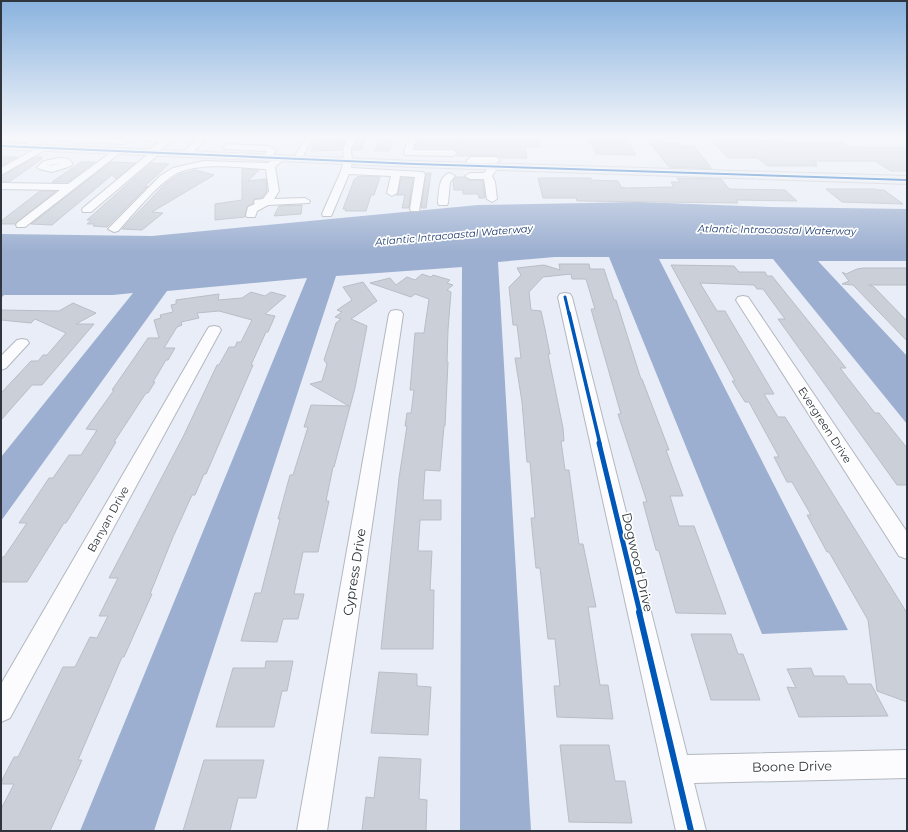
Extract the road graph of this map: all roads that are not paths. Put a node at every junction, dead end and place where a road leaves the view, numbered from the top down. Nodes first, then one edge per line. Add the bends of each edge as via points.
1 (87, 175) edge
2 (127, 175) edge
3 (168, 175) edge
4 (271, 175) edge
5 (343, 175) edge
6 (396, 175) edge
7 (420, 175) edge
8 (447, 175) edge
9 (483, 175) edge
10 (782, 175) edge
11 (487, 176) joint
12 (907, 180) edge
13 (1, 186) edge
14 (71, 187) junction
15 (392, 193) dead end
16 (492, 199) dead end
17 (247, 202) dead end
18 (266, 202) junction
19 (305, 202) dead end
20 (443, 203) dead end
21 (415, 209) dead end
22 (88, 210) dead end
23 (327, 214) dead end
24 (251, 215) dead end
25 (22, 225) dead end
26 (114, 229) dead end
27 (565, 297) dead end
28 (743, 300) dead end
29 (396, 314) dead end
30 (214, 330) dead end
31 (22, 343) dead end
32 (1, 364) edge
33 (907, 550) edge
34 (1, 709) edge
35 (907, 764) edge
36 (677, 769) junction
37 (312, 831) edge
38 (691, 831) edge

1 - 14 street
2 - 22 street
3 - 26 street
4 - 18 street via 274,192
5 - 23 street
6 - 15 street
7 - 21 street
8 - 20 street
9 - 11 street
10 - 12 main road
11 - 16 street
13 - 14 street
14 - 25 street
17 - 18 street
18 - 19 street
18 - 24 street via 252,209
27 - 36 street, Dogwood Drive
28 - 33 street, Evergreen Drive
29 - 37 street, Cypress Drive
30 - 34 street, Banyan Drive
31 - 32 street
35 - 36 street, Boone Drive
36 - 38 street, Dogwood Drive

